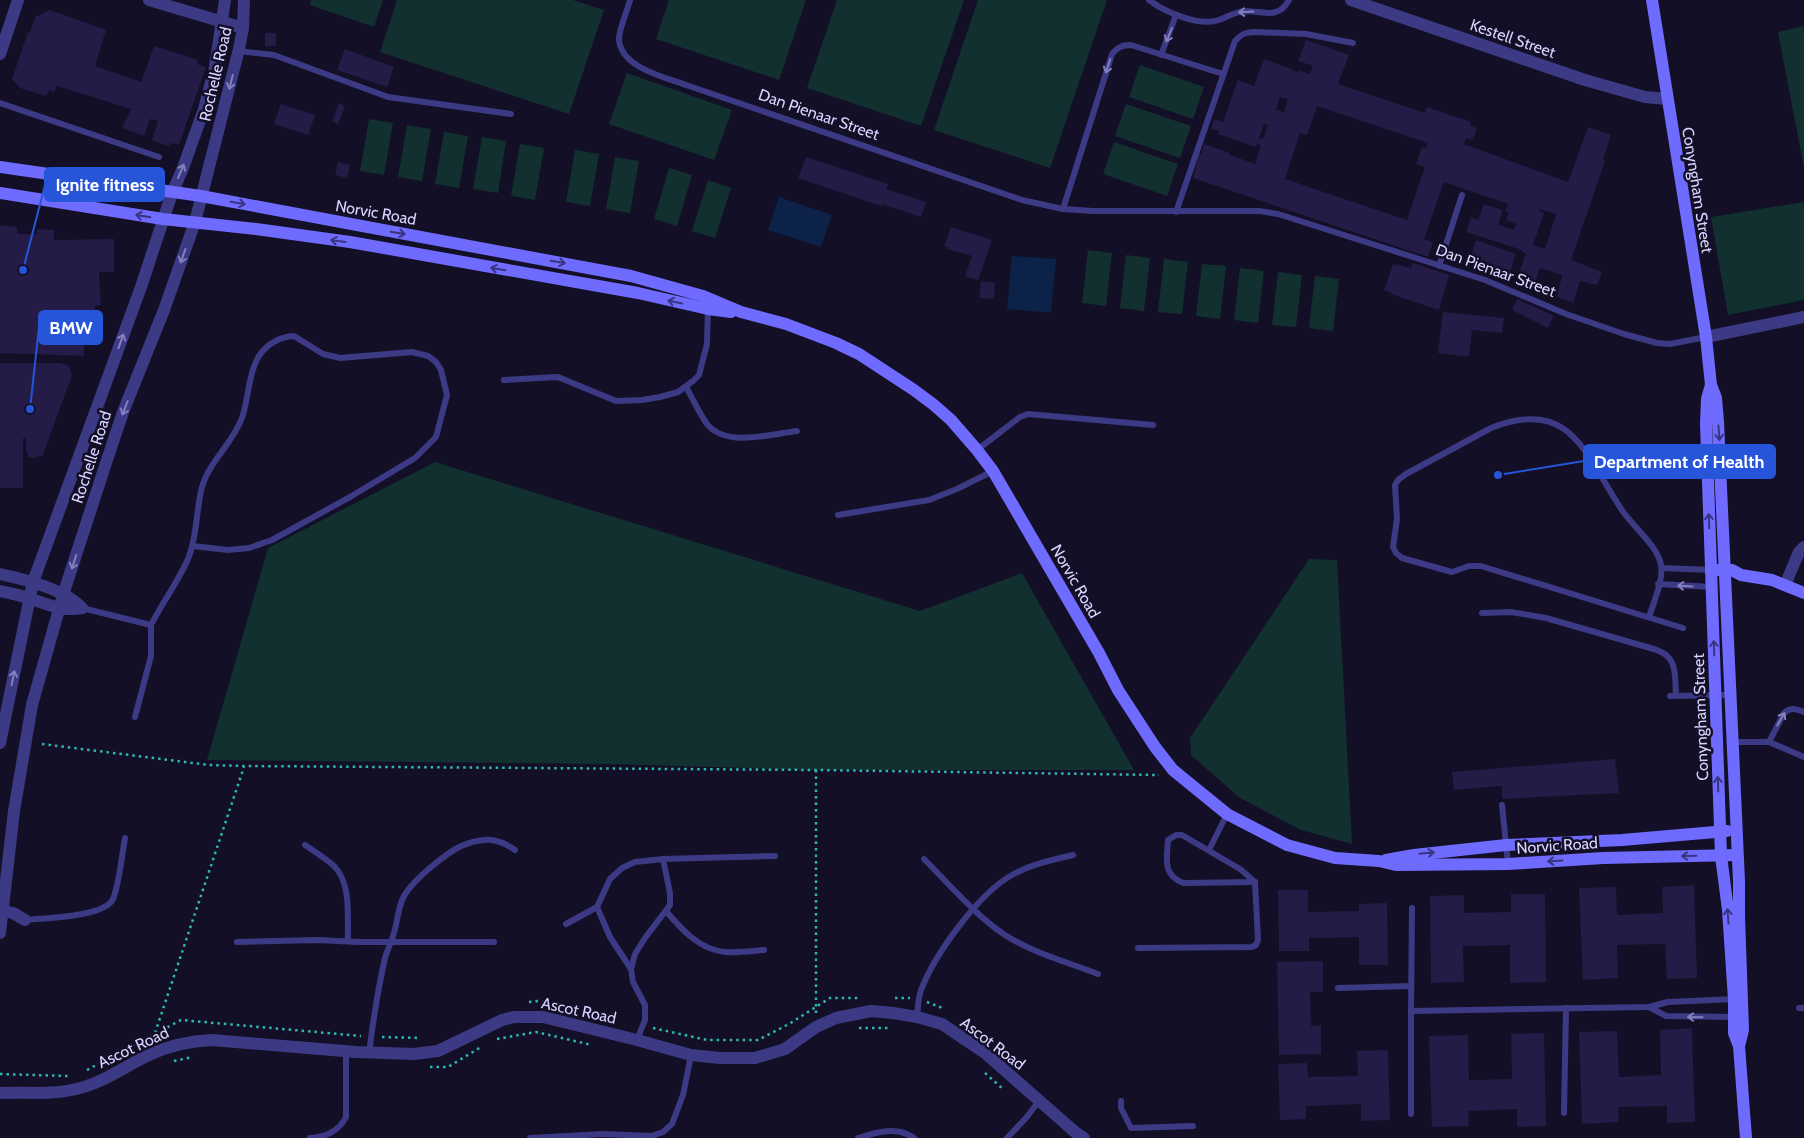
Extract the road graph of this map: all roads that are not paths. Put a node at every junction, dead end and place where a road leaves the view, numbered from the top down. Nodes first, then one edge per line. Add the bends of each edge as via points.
1 (18, 0) edge
2 (149, 0) edge
3 (225, 0) edge
4 (244, 0) edge
5 (630, 0) edge
6 (1149, 0) edge
7 (1289, 0) edge
8 (1351, 0) edge
9 (1652, 0) edge
10 (1176, 15) junction
11 (222, 23) junction
12 (242, 28) junction
13 (1353, 43) dead end
14 (238, 51) junction
15 (0, 54) edge
16 (1161, 55) junction
17 (1224, 74) junction
18 (1667, 99) junction
19 (0, 103) edge
20 (511, 114) dead end
21 (159, 157) dead end
22 (0, 167) edge
23 (0, 193) edge
24 (172, 193) junction
25 (1462, 194) dead end
26 (201, 196) junction
27 (1063, 209) junction
28 (1176, 212) junction
29 (163, 219) junction
30 (194, 222) junction
31 (1439, 266) junction
32 (709, 304) junction
33 (1804, 317) edge
34 (1706, 337) junction
35 (504, 380) dead end
36 (1711, 385) junction
37 (686, 387) junction
38 (1153, 425) dead end
39 (797, 431) dead end
40 (977, 450) junction
41 (993, 471) junction
42 (838, 515) dead end
43 (193, 546) junction
44 (1804, 547) edge
45 (1662, 568) junction
46 (1711, 570) junction
47 (1725, 570) junction
48 (0, 574) edge
49 (1741, 575) junction
50 (33, 582) junction
51 (1658, 584) junction
52 (1785, 585) junction
53 (1726, 586) junction
54 (1712, 587) junction
55 (0, 591) edge
56 (1804, 593) edge
57 (63, 595) junction
58 (28, 598) junction
59 (82, 608) junction
60 (59, 609) junction
61 (1482, 613) dead end
62 (1649, 617) junction
63 (151, 626) junction
64 (1683, 628) dead end
65 (1730, 695) junction
66 (1715, 696) junction
67 (1804, 712) edge
68 (135, 717) dead end
69 (1732, 742) junction
70 (1769, 742) junction
71 (0, 743) edge
72 (1804, 757) edge
73 (1502, 805) dead end
74 (1227, 814) junction
75 (1736, 830) junction
76 (1720, 832) junction
77 (125, 838) dead end
78 (305, 845) dead end
79 (1506, 845) junction
80 (515, 850) dead end
81 (1209, 850) junction
82 (1738, 854) junction
83 (775, 856) dead end
84 (1073, 856) dead end
85 (1721, 856) junction
86 (663, 859) junction
87 (924, 859) dead end
88 (1379, 861) junction
89 (1508, 864) junction
90 (1255, 882) junction
91 (596, 907) junction
92 (1412, 908) dead end
93 (975, 909) junction
94 (1, 910) edge
95 (666, 911) junction
96 (24, 920) junction
97 (566, 924) dead end
98 (0, 927) edge
99 (0, 933) edge
100 (348, 941) junction
101 (237, 942) dead end
102 (391, 942) junction
103 (494, 942) dead end
104 (1138, 948) dead end
105 (764, 950) dead end
106 (631, 969) junction
107 (1098, 974) dead end
108 (1411, 986) junction
109 (1338, 988) dead end
110 (1738, 999) junction
111 (1649, 1007) junction
112 (1566, 1008) junction
113 (1411, 1010) junction
114 (917, 1017) junction
115 (1738, 1017) junction
116 (637, 1040) junction
117 (346, 1050) junction
118 (368, 1053) junction
119 (691, 1055) junction
120 (0, 1092) edge
121 (1039, 1101) junction
122 (1121, 1101) dead end
123 (1564, 1113) dead end
124 (1411, 1114) dead end
125 (1193, 1126) dead end
126 (641, 1137) edge
127 (310, 1138) edge
128 (530, 1138) edge
129 (858, 1138) edge
130 (914, 1138) edge
131 (1007, 1138) edge
132 (1084, 1138) edge
133 (1746, 1138) edge

1 - 15 street
2 - 11 street
3 - 11 street, Rochelle Road
4 - 12 street, Rochelle Road
5 - 27 lane, Dan Pienaar Street via 619,42 626,56 639,67 1013,197
6 - 10 lane
7 -> 10 lane via 1282,10 1272,14 1242,11 1208,22
8 - 18 street, Kestell Street via 1585,80 1645,97
9 - 18 street, Conyngham Street
10 -> 16 lane
11 - 12 street
24 -> 11 street, Rochelle Road via 204,109
12 - 14 street, Rochelle Road
13 - 17 lane via 1306,34 1248,32 1235,40
14 - 20 lane via 274,54 388,97
14 -> 26 street, Rochelle Road
16 - 17 lane
16 -> 27 lane via 1131,45 1116,48 1112,54
17 - 28 lane
18 - 34 street, Conyngham Street
19 - 21 lane
22 - 24 street, Norvic Road
29 -> 23 street, Norvic Road
24 - 26 street, Norvic Road
24 - 29 street, Rochelle Road
25 - 31 lane
26 - 30 street, Rochelle Road
26 -> 32 street, Norvic Road via 631,276
27 - 28 lane, Dan Pienaar Street
28 - 31 lane, Dan Pienaar Street via 1259,211 1278,214
29 - 30 street, Norvic Road
50 -> 29 street, Rochelle Road
32 -> 30 street, Norvic Road via 350,242
30 -> 57 street, Rochelle Road via 164,310 123,412
31 - 34 lane, Dan Pienaar Street via 1485,280 1624,334 1670,344
32 - 37 lane via 709,335 704,359 698,375
32 - 40 street, Norvic Road via 786,324 859,354 934,405
33 - 34 street, Dan Pienaar Street
34 - 36 street, Conyngham Street
35 - 37 lane via 558,377 616,401 660,397
46 -> 36 street, Conyngham Street via 1706,424
36 -> 47 street, Conyngham Street via 1716,398 1720,445
37 - 39 lane via 708,426 724,437
38 - 40 lane via 1028,414
40 - 41 street, Norvic Road
41 - 42 lane via 930,500
41 - 74 street, Norvic Road via 1118,690 1155,747 1173,770
43 - 43 lane via 228,550 272,540 415,458 436,437 447,395 436,362 412,352 340,358 324,354 294,336 278,338 257,360 241,420 206,477
43 - 63 lane
44 - 52 street
45 - 46 lane
45 - 51 lane
45 - 62 lane via 1656,552 1624,513 1581,444 1566,429 1548,421 1518,420 1491,428 1406,474 1395,485 1397,519 1394,547 1402,558 1452,572 1481,566
46 - 47 street
46 - 54 street, Conyngham Street
47 - 49 street
47 - 53 street, Conyngham Street
48 - 50 street
49 - 52 street via 1766,578
49 - 53 street via 1736,582
50 - 57 street
50 - 58 street, Rochelle Road
54 -> 51 lane
51 - 62 lane
52 - 56 street
53 - 54 street
53 - 65 street, Conyngham Street
66 -> 54 street, Conyngham Street
55 - 58 street
57 - 59 street
57 - 60 street, Rochelle Road
58 - 60 street
71 -> 58 street, Rochelle Road
59 - 60 street
59 - 63 lane
60 - 94 street, Rochelle Road via 32,705
61 - 66 lane via 1510,612 1546,618 1654,649 1671,659 1673,696
62 - 64 lane
63 - 68 lane via 151,656
65 - 66 lane
65 - 69 street, Conyngham Street
76 -> 66 street, Conyngham Street
70 -> 67 lane via 1784,713 1796,708
69 - 70 lane
69 - 75 street, Conyngham Street
70 - 72 lane
73 - 79 lane
74 - 81 lane
74 - 88 street, Norvic Road via 1287,845 1335,858
75 - 76 street, Norvic Road
75 - 82 street, Conyngham Street
76 - 79 street, Norvic Road
76 - 85 street, Conyngham Street
77 - 96 lane via 110,904 92,913
78 - 100 lane via 334,866 342,877 346,888
88 -> 79 street, Norvic Road
79 - 89 lane
80 - 102 lane via 495,839 468,843 455,849 416,880 404,896
81 - 90 lane
81 - 90 lane via 1182,835 1172,837 1168,840 1166,866 1174,879 1182,883
82 - 85 street, Norvic Road
82 - 110 street, Conyngham Street
83 - 86 lane
84 - 93 lane via 1032,865 1013,874
85 -> 89 street, Norvic Road
110 -> 85 street, Conyngham Street
86 - 91 lane via 635,862 622,868 610,879
86 - 95 lane via 670,893 670,905
87 - 93 lane
88 - 89 street, Norvic Road via 1416,866
90 - 104 lane via 1256,945
91 - 97 lane
91 - 106 lane via 610,937
92 - 108 lane
93 - 107 lane via 1020,944
93 - 114 lane via 956,929 920,992
94 - 96 street
94 - 98 street, Rochelle Road
95 - 105 lane via 682,930 713,950
95 - 106 lane via 635,954
96 - 98 street
98 - 99 street, Rochelle Road
100 - 101 lane
100 - 102 lane
102 - 103 lane
102 - 118 lane
106 - 116 lane via 632,982 645,1005 645,1020
108 - 109 lane
108 - 113 lane
110 - 111 lane via 1668,1002
110 - 115 street, Conyngham Street
111 - 112 lane
115 -> 111 lane via 1666,1016
112 - 113 lane
112 - 123 lane
113 - 124 lane
114 - 119 street, Ascot Road via 871,1011 836,1018 785,1049 755,1058
114 - 121 street, Ascot Road via 942,1024 985,1053
115 - 133 street, Conyngham Street via 1734,1037 1740,1046
116 - 118 street, Ascot Road via 543,1018 514,1017 438,1051
116 - 119 street, Ascot Road
117 - 118 street, Ascot Road
117 - 120 street, Ascot Road via 189,1041 148,1055 106,1078 76,1089
117 - 127 lane via 346,1117 342,1126 332,1132
119 - 126 lane via 672,1124 663,1132
121 - 131 lane
121 - 132 street, Ascot Road
122 - 125 lane via 1123,1115 1131,1128
126 - 128 lane via 603,1134
129 - 130 lane via 893,1130

